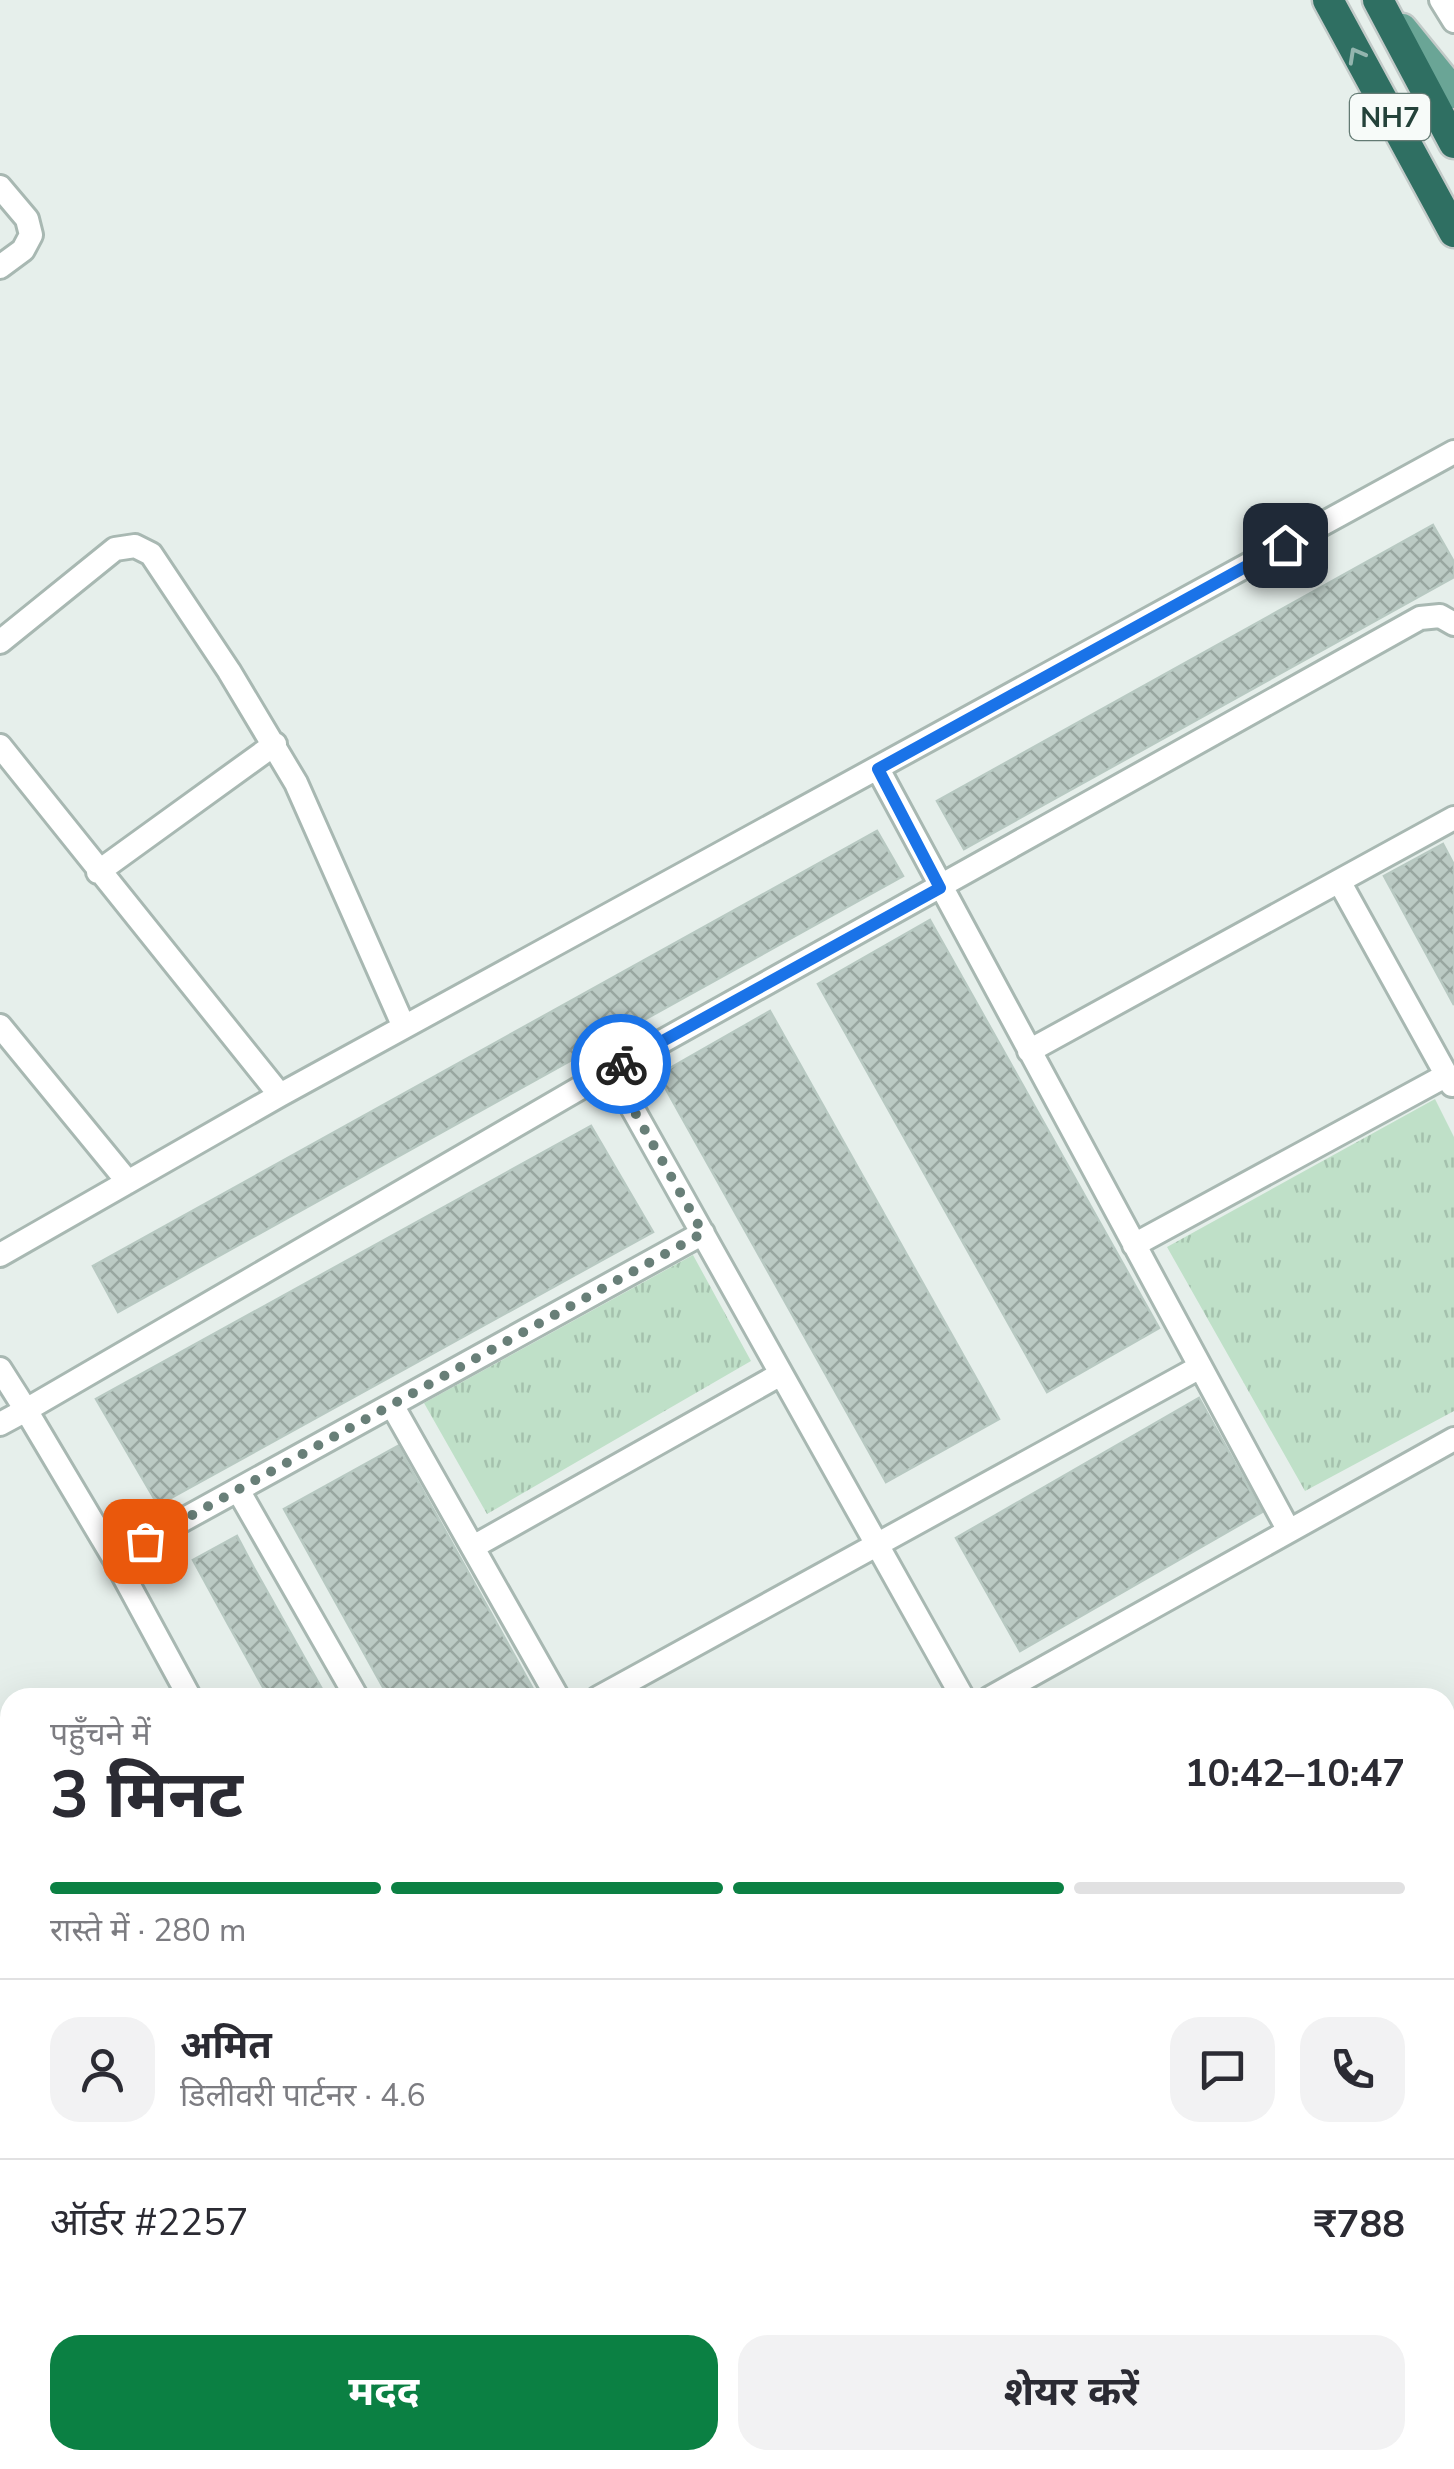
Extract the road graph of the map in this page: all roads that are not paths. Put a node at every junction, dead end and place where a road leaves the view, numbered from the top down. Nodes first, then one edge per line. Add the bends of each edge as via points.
1 (1328, 0) edge
2 (1378, 0) edge
3 (1441, 0) edge
4 (1454, 22) edge
5 (1454, 93) edge
6 (1454, 143) edge
7 (0, 187) edge
8 (1454, 232) edge
9 (0, 267) edge
10 (1454, 452) edge
11 (1454, 624) edge
12 (0, 642) edge
13 (275, 744) junction
14 (0, 746) edge
15 (878, 769) junction
16 (1454, 818) edge
17 (98, 872) junction
18 (1339, 881) junction
19 (940, 888) junction
20 (404, 1027) junction
21 (4, 1038) edge
22 (1028, 1051) junction
23 (611, 1070) junction
24 (1450, 1081) edge
25 (280, 1095) junction
26 (128, 1182) junction
27 (703, 1233) junction
28 (1134, 1245) junction
29 (0, 1256) edge
30 (1200, 1367) junction
31 (0, 1368) edge
32 (781, 1374) junction
33 (392, 1404) junction
34 (26, 1410) junction
35 (0, 1424) edge
36 (1454, 1440) edge
37 (238, 1490) junction
38 (1289, 1531) junction
39 (876, 1544) junction
40 (473, 1547) junction
41 (114, 1558) junction
42 (185, 1688) edge
43 (351, 1688) edge
44 (552, 1688) edge
45 (616, 1688) edge
46 (957, 1688) edge
47 (1008, 1688) edge

8 -> 1 highway, NH7
2 - 5 main road
2 - 6 highway, NH7
3 - 4 street
7 - 9 street via 27,219 30,235 23,250
10 - 15 street
11 - 19 street via 1440,616 1420,618
12 - 13 street via 115,549 135,546 151,554
13 - 17 street
13 - 20 street
14 - 17 street
15 - 19 street
15 - 20 street
16 - 18 street
17 - 25 street
18 - 22 street
18 - 24 street
19 - 22 street
19 - 23 street
20 - 25 street
21 - 26 street
22 - 28 street
23 - 27 street
23 - 34 street
24 - 28 street
25 - 26 street
26 - 29 street
27 - 32 street
27 - 33 street
28 - 30 street
30 - 38 street
30 - 39 street
31 - 34 street
32 - 39 street
32 - 40 street
33 - 37 street
33 - 40 street
34 - 35 street
34 - 41 street
36 - 38 street
37 - 41 street
37 - 43 street
38 - 47 street
39 - 45 street
39 - 46 street
40 - 44 street
41 - 42 street

